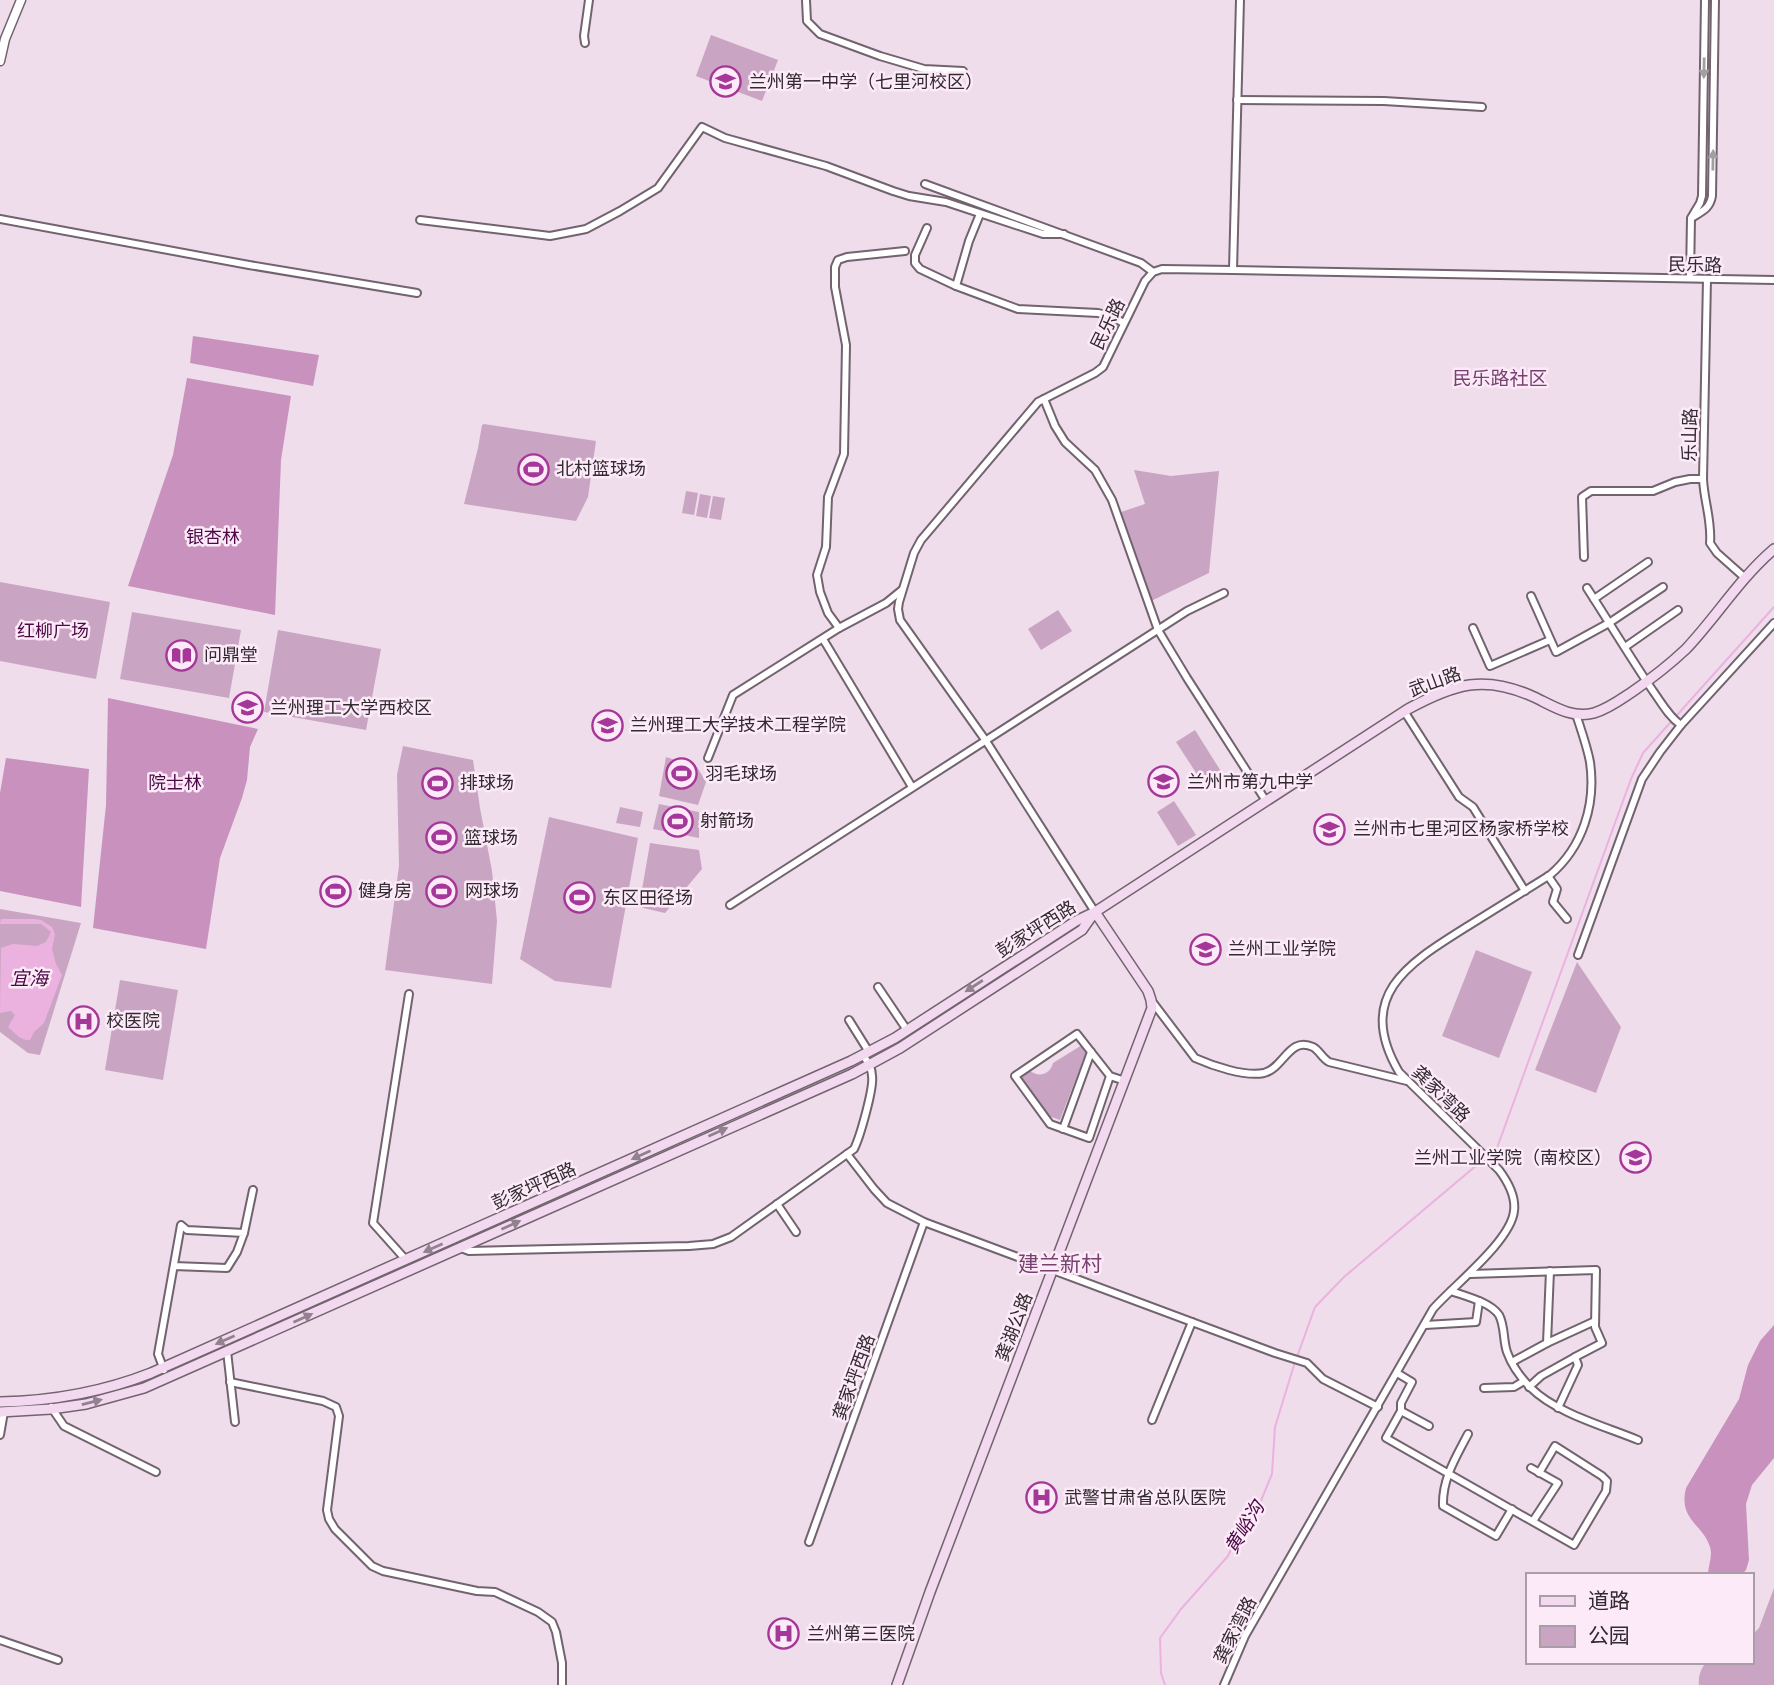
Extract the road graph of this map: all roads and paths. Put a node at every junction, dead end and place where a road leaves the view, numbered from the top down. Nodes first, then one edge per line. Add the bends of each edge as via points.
1 (21, 0) edge
2 (589, 0) edge
3 (806, 0) edge
4 (1240, 0) edge
5 (1705, 0) edge
6 (1715, 0) edge
7 (1704, 29) junction
8 (1715, 29) junction
9 (585, 43) dead end
10 (0, 61) edge
11 (964, 71) dead end
12 (1237, 100) junction
13 (1482, 107) dead end
14 (925, 184) dead end
15 (980, 214) junction
16 (1691, 218) junction
17 (0, 219) edge
18 (420, 220) dead end
19 (927, 228) dead end
20 (1064, 234) junction
21 (905, 251) dead end
22 (1233, 270) junction
23 (1153, 272) junction
24 (1690, 278) junction
25 (1707, 279) junction
26 (1774, 281) edge
27 (956, 286) junction
28 (417, 293) dead end
29 (1124, 323) junction
30 (1044, 399) junction
31 (1703, 479) junction
32 (1774, 549) edge
33 (1584, 557) dead end
34 (1648, 562) dead end
35 (1744, 577) junction
36 (1663, 587) dead end
37 (1587, 588) dead end
38 (903, 590) junction
39 (1224, 593) dead end
40 (1531, 596) dead end
41 (1594, 599) junction
42 (1678, 610) dead end
43 (1609, 623) junction
44 (1774, 623) edge
45 (839, 628) junction
46 (1473, 628) dead end
47 (1158, 630) junction
48 (823, 639) junction
49 (1550, 640) junction
50 (1625, 647) junction
51 (1647, 682) junction
52 (1404, 711) junction
53 (1576, 714) junction
54 (1679, 724) junction
55 (986, 741) junction
56 (708, 758) dead end
57 (912, 787) junction
58 (1266, 801) junction
59 (1548, 876) junction
60 (1525, 891) junction
61 (730, 905) dead end
62 (1095, 912) junction
63 (1567, 919) dead end
64 (1578, 955) dead end
65 (878, 987) dead end
66 (409, 994) dead end
67 (1151, 1000) junction
68 (849, 1020) dead end
69 (906, 1030) junction
70 (1091, 1052) junction
71 (866, 1053) junction
72 (870, 1065) junction
73 (1110, 1076) junction
74 (1125, 1081) junction
75 (1409, 1082) junction
76 (1063, 1129) junction
77 (847, 1154) junction
78 (253, 1190) dead end
79 (777, 1204) junction
80 (924, 1222) junction
81 (796, 1232) dead end
82 (244, 1233) junction
83 (461, 1248) junction
84 (406, 1260) junction
85 (174, 1266) junction
86 (1053, 1270) junction
87 (1550, 1271) junction
88 (1470, 1274) junction
89 (1451, 1291) junction
90 (1479, 1301) junction
91 (1595, 1321) junction
92 (1192, 1322) junction
93 (1425, 1325) junction
94 (1547, 1343) junction
95 (228, 1351) junction
96 (1575, 1357) junction
97 (1512, 1362) junction
98 (163, 1368) junction
99 (1397, 1373) junction
100 (167, 1378) junction
101 (230, 1382) junction
102 (1527, 1384) junction
103 (1484, 1388) dead end
104 (50, 1398) junction
105 (0, 1402) edge
106 (1378, 1407) junction
107 (1558, 1408) junction
108 (51, 1409) junction
109 (1401, 1411) junction
110 (2, 1412) edge
111 (1152, 1420) dead end
112 (235, 1422) dead end
113 (1429, 1426) dead end
114 (1468, 1434) dead end
115 (0, 1435) edge
116 (1638, 1440) dead end
117 (1531, 1468) dead end
118 (156, 1472) dead end
119 (1448, 1473) junction
120 (1539, 1473) junction
121 (1512, 1509) junction
122 (1533, 1521) junction
123 (809, 1542) dead end
124 (0, 1640) edge
125 (58, 1660) dead end
126 (562, 1685) edge
127 (897, 1685) edge
128 (1224, 1685) edge

1 - 10 street
2 - 9 street
3 - 11 street via 807,21 820,34 924,69
4 - 12 street
5 - 7 street
6 - 8 street
7 - 8 street
7 -> 16 street via 1702,196
16 -> 8 street via 1711,204
12 - 13 street
12 - 22 street
14 - 20 street
15 - 18 street via 893,191 702,127 657,188 586,229 550,236
15 - 20 street via 1042,234
15 - 27 street
16 - 24 street
17 - 28 street
19 - 27 street via 915,263
20 - 23 street via 1141,262
21 - 45 street via 847,257 835,267 846,345 844,454 828,498 826,547 817,576 828,613
22 - 23 street, 民乐路
22 - 24 street, 民乐路
23 - 29 street, 民乐路
24 - 25 street, 民乐路
25 - 26 street, 民乐路
25 - 31 street, 乐山路
27 - 29 street via 1018,309 1098,313
29 - 30 street, 民乐路 via 1103,367
30 - 38 street, 民乐路 via 921,540
30 - 47 street via 1065,442 1103,484
31 - 33 street via 1675,482 1653,491 1591,491 1582,497
31 - 35 street, 乐山路 via 1710,543
32 - 35 main road
34 - 41 street
35 - 51 main road via 1686,649
36 - 43 street
37 - 41 street
38 - 45 street
38 - 55 street, 民乐路 via 900,620
39 - 47 street
40 - 49 street
41 - 43 street
42 - 50 street
43 - 49 street via 1556,652
43 - 50 street
44 - 54 street
45 - 48 street
46 - 49 street via 1490,666
47 - 55 street
47 - 58 street
48 - 56 street via 733,695
48 - 57 street
50 - 51 street
51 - 53 main road via 1614,704 1594,713
51 - 54 street
52 - 53 main road, 武山路 via 1444,692 1487,683
52 - 58 main road, 武山路
52 - 60 street via 1459,797 1473,807
53 - 59 street, 龚家湾路 via 1589,760 1589,813 1564,863
54 - 64 street via 1642,779
55 - 57 street
55 - 62 street, 民乐路
57 - 61 street
58 - 62 main road, 武山路
59 - 60 street, 龚家湾路
59 - 63 street via 1557,889 1553,902
60 - 75 street, 龚家湾路 via 1423,956 1391,989 1385,1003 1384,1035 1391,1059
62 - 67 main road
62 -> 69 main road, 彭家坪西路
62 - 72 main road, 彭家坪西路 via 1082,929
65 - 69 street
66 - 84 street via 373,1223
67 - 74 main road, 龚湖公路
67 - 75 street via 1195,1058 1204,1062 1242,1073 1264,1073 1274,1070 1291,1049 1310,1046 1329,1062
68 - 71 street
69 - 71 main road, 彭家坪西路
70 - 73 street
70 - 76 street
70 - 76 street via 1077,1034 1016,1076 1050,1124
71 - 72 street
71 -> 84 main road, 彭家坪西路
72 - 77 street via 873,1078 859,1138
83 -> 72 main road, 彭家坪西路
73 - 74 street
73 - 76 street via 1089,1138
74 - 86 main road, 龚湖公路
75 - 88 street, 龚家湾路 via 1492,1163 1507,1180 1514,1201 1507,1230
77 - 79 street
77 - 80 street via 887,1203
78 - 82 street
79 - 81 street
79 - 83 street via 731,1237 713,1244 632,1249
80 - 86 street
80 - 123 street, 龚家坪西路
82 - 85 street via 227,1268
82 - 85 street via 181,1226
95 -> 83 main road, 彭家坪西路
84 -> 98 main road, 彭家坪西路
85 - 98 street via 158,1354
86 - 92 street
86 - 127 main road, 龚湖公路
87 - 88 street
87 - 91 street via 1596,1270
87 - 94 street
88 - 89 street, 龚家湾路
89 - 90 street
89 - 93 street, 龚家湾路
90 - 93 street via 1476,1322
90 - 97 street via 1498,1314
91 - 94 street
91 - 96 street via 1602,1343
92 - 106 street via 1307,1363 1323,1379
92 - 111 street
93 - 99 street, 龚家湾路
94 - 97 street
95 - 100 main road, 彭家坪西路
95 - 101 street
96 - 102 street
96 - 107 street via 1578,1365
97 - 102 street
98 - 100 street
98 - 104 main road, 彭家坪西路 via 117,1385
99 - 106 street, 龚家湾路
99 - 109 street via 1412,1382
108 -> 100 main road, 彭家坪西路 via 86,1404
101 - 112 street
101 - 126 street via 335,1407 339,1416 327,1510 335,1529 383,1571 495,1592 545,1617 556,1632
102 - 103 street
102 - 107 street
104 - 105 main road, 彭家坪西路
104 - 108 street
106 - 128 street, 龚家湾路 via 1241,1645
107 - 116 street
108 - 110 main road, 彭家坪西路
108 - 118 street via 64,1426
109 - 113 street
109 - 119 street via 1386,1438
110 - 115 street
114 - 119 street
117 - 120 street
119 - 121 street
119 - 121 street via 1443,1506 1496,1536
120 - 122 street via 1558,1483
120 - 122 street via 1555,1446 1602,1476 1607,1488 1574,1545
121 - 122 street
124 - 125 street

